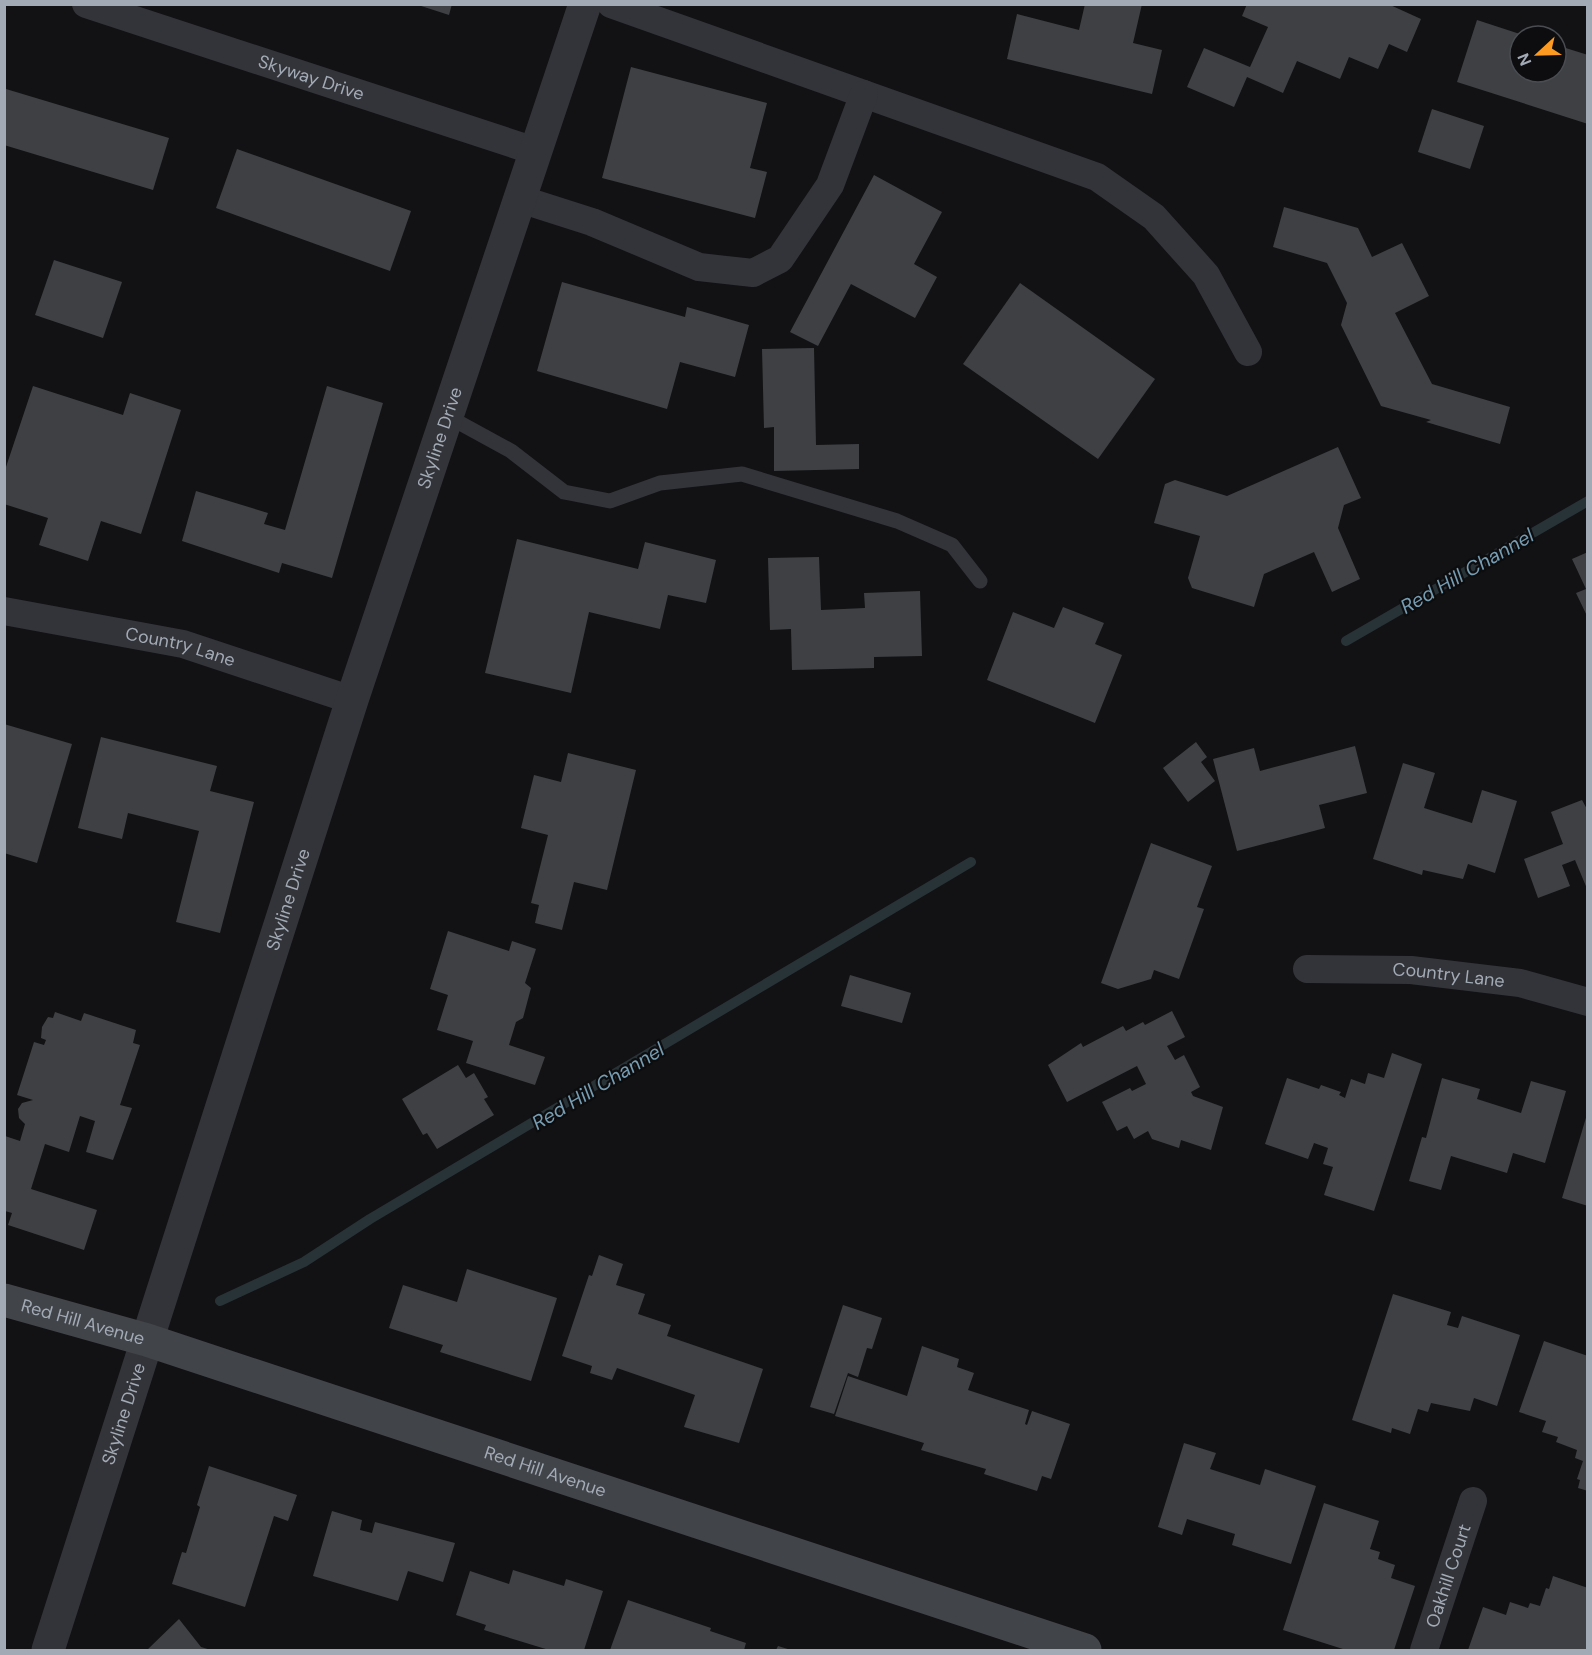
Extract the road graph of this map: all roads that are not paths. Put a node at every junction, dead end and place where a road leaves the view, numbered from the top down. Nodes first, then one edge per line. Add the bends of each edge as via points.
1 (86, 4) edge
2 (585, 4) edge
3 (611, 4) edge
4 (864, 94) junction
5 (535, 151) junction
6 (520, 199) junction
7 (1248, 352) dead end
8 (447, 416) junction
9 (980, 581) dead end
10 (4, 611) edge
11 (352, 700) junction
12 (1307, 969) dead end
13 (1587, 1002) edge
14 (4, 1300) edge
15 (147, 1340) junction
16 (1473, 1501) dead end
17 (48, 1650) edge
18 (1085, 1650) edge
19 (1424, 1650) edge

1 - 5 street, Skyway Drive
2 - 5 street, Skyline Drive
3 - 4 street
4 - 6 street via 830,185 780,259 753,273 699,267 592,222
4 - 7 street via 1097,177 1154,217 1206,275
5 - 6 street, Skyline Drive
6 - 8 street, Skyline Drive
8 - 9 lane via 511,451 564,492 610,501 660,483 742,474 897,521 952,545
8 - 11 street, Skyline Drive
10 - 11 street, Country Lane via 183,644
11 - 15 street, Skyline Drive
12 - 13 street, Country Lane via 1411,970 1520,983
14 - 15 main road, Red Hill Avenue
15 - 17 street, Skyline Drive
15 - 18 main road, Red Hill Avenue
16 - 19 street, Oakhill Court

